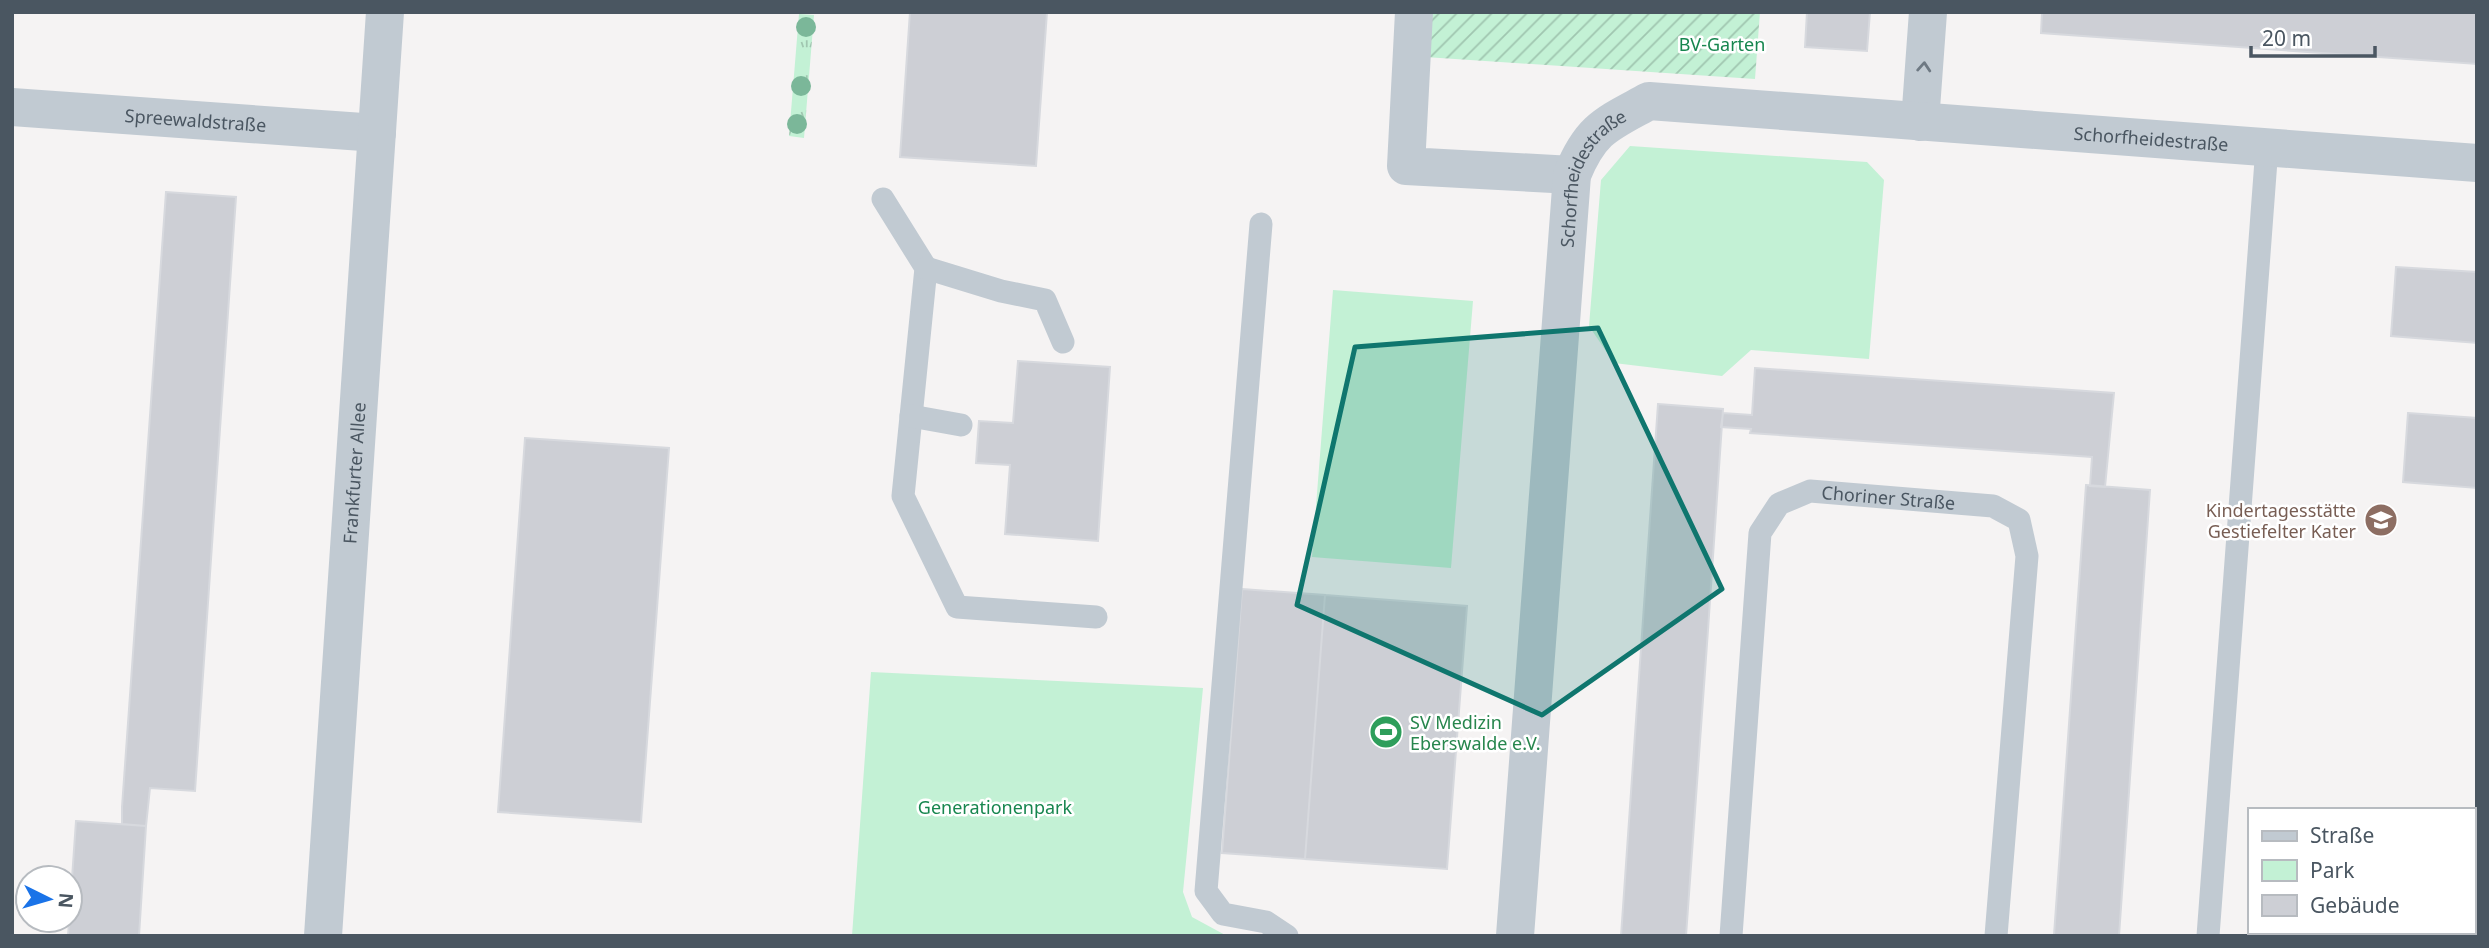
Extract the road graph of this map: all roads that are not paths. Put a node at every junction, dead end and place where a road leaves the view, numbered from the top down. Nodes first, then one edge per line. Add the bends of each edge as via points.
1 (385, 12) edge
2 (1414, 12) edge
3 (1928, 12) edge
4 (12, 107) edge
5 (1920, 122) junction
6 (377, 133) junction
7 (2267, 147) junction
8 (2477, 163) edge
9 (1572, 175) junction
10 (883, 199) dead end
11 (1261, 224) dead end
12 (926, 268) junction
13 (1063, 342) dead end
14 (911, 416) junction
15 (961, 425) dead end
16 (1096, 617) dead end
17 (324, 936) edge
18 (1287, 936) edge
19 (1515, 936) edge
20 (1731, 936) edge
21 (1996, 936) edge
22 (2208, 936) edge

1 - 6 street, Frankfurter Allee
2 - 9 street via 1406,166
5 -> 3 street
4 - 6 street, Spreewaldstraße
5 - 7 street, Schorfheidestraße
5 - 9 street, Schorfheidestraße via 1649,101 1600,128 1583,149
6 - 17 street, Frankfurter Allee
7 - 8 street, Schorfheidestraße
7 - 22 lane
9 - 19 street, Schorfheidestraße
10 - 12 lane
11 - 18 lane via 1206,891 1223,914 1266,922
12 - 13 lane via 1045,300
12 - 14 lane
14 - 15 lane
14 - 16 lane via 903,496 957,607
20 - 21 lane, Choriner Straße via 1760,533 1779,504 1810,491 1993,506 2019,520 2027,556

